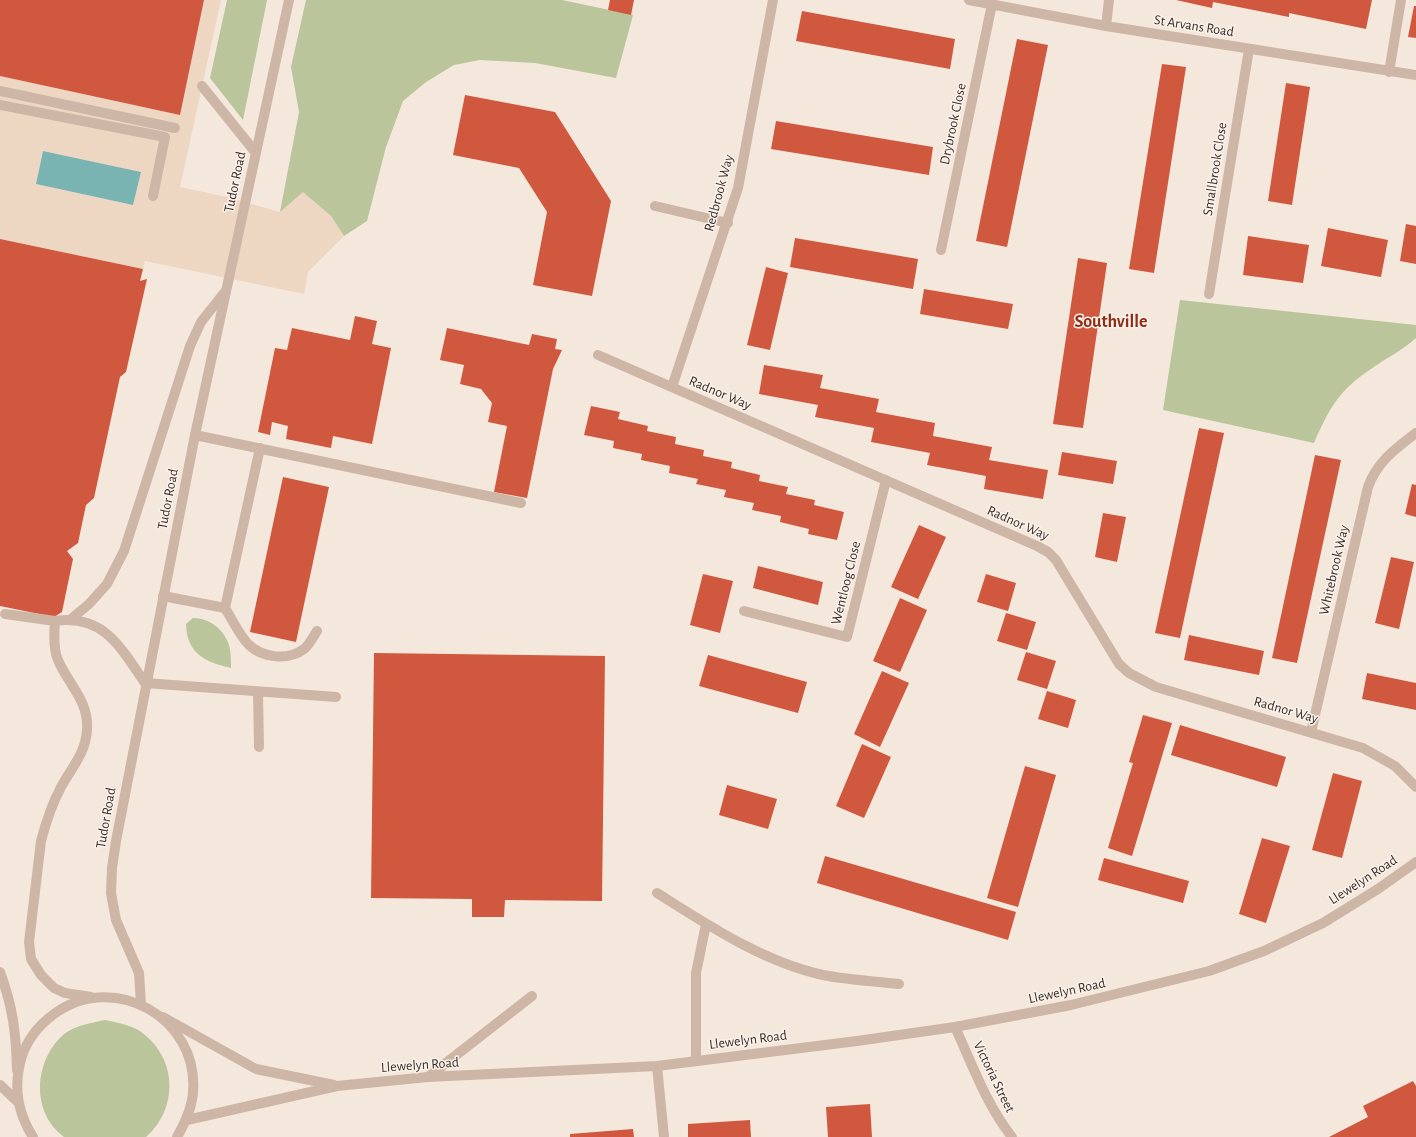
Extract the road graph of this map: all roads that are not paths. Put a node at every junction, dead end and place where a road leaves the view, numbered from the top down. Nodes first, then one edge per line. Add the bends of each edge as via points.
1 (289, 0) edge
2 (773, 0) edge
3 (969, 0) edge
4 (1109, 0) edge
5 (1401, 0) edge
6 (992, 4) junction
7 (1106, 26) junction
8 (1249, 49) junction
9 (1389, 72) junction
10 (1416, 75) edge
11 (202, 86) dead end
12 (0, 91) edge
13 (0, 105) edge
14 (175, 128) dead end
15 (256, 153) junction
16 (153, 196) dead end
17 (655, 206) dead end
18 (728, 223) junction
19 (941, 250) dead end
20 (224, 293) junction
21 (1209, 294) dead end
22 (598, 355) dead end
23 (672, 387) junction
24 (1416, 433) edge
25 (195, 435) junction
26 (260, 448) junction
27 (886, 480) junction
28 (521, 503) dead end
29 (163, 596) junction
30 (225, 608) junction
31 (744, 611) dead end
32 (4, 614) dead end
33 (71, 618) junction
34 (55, 621) junction
35 (317, 632) dead end
36 (145, 683) junction
37 (258, 692) junction
38 (336, 697) dead end
39 (1311, 732) junction
40 (259, 747) dead end
41 (1416, 787) edge
42 (1416, 862) edge
43 (658, 893) dead end
44 (706, 924) junction
45 (0, 972) edge
46 (899, 984) dead end
47 (532, 996) dead end
48 (91, 997) junction
49 (141, 1004) junction
50 (161, 1016) junction
51 (955, 1026) junction
52 (696, 1061) junction
53 (657, 1066) junction
54 (17, 1072) junction
55 (428, 1077) junction
56 (0, 1086) edge
57 (337, 1086) junction
58 (18, 1102) junction
59 (187, 1120) junction
60 (24, 1123) junction
61 (28, 1137) edge
62 (34, 1137) edge
63 (177, 1137) edge
64 (664, 1137) edge
65 (1012, 1137) edge

1 - 15 street, Tudor Road
2 - 18 street, Redbrook Way via 738,188
3 - 6 street, St Arvans Road
4 - 7 street
5 - 9 street
6 - 7 street, St Arvans Road
6 - 19 street, Drybrook Close
7 - 8 street, St Arvans Road
8 - 9 street, St Arvans Road
8 - 21 street, Smallbrook Close
9 - 10 street, St Arvans Road
11 - 15 street
12 - 14 street
13 - 16 street via 165,137
15 - 20 street, Tudor Road
17 - 18 street
18 - 23 street, Redbrook Way
20 - 25 street, Tudor Road
20 - 33 street via 201,322 190,346 124,550 107,584 90,604
22 - 23 street, Radnor Way
23 - 27 street, Radnor Way
24 - 39 street, Whitebrook Way via 1379,465 1368,488
25 - 26 street
25 - 29 street, Tudor Road
26 - 28 street
26 - 30 street
27 - 31 street, Wentloog Close via 847,637
27 - 39 street, Radnor Way via 1048,552 1063,570 1119,664 1135,677 1156,687
29 - 30 street
29 - 36 street, Tudor Road
30 - 35 street via 248,644 264,654 290,656 298,653
32 - 34 street
33 - 34 street
33 - 36 street via 93,624 115,641
34 - 48 street via 57,659 82,701 87,729 84,748 62,786 45,826 29,942 31,959 41,975 54,988 65,993
36 - 37 street
36 - 49 street, Tudor Road via 116,841 111,893 116,920 139,973
37 - 38 street
37 - 40 street
39 - 41 street, Radnor Way via 1375,753 1395,766
42 - 51 street, Llewelyn Road via 1323,923 1264,951 1209,971 1071,1005
43 - 44 street
44 - 46 street via 751,948 810,972
44 - 52 street, Llewelyn Road via 696,973
45 - 54 street via 10,1000 16,1036
47 - 55 street
48 - 49 street, Llewelyn Road via 116,997
48 - 54 street via 65,1006 42,1022 26,1044
49 - 50 street, Llewelyn Road
50 - 57 street, Llewelyn Road via 256,1069
50 - 59 street via 180,1038 191,1064 193,1092
51 - 52 street, Llewelyn Road
51 - 65 street, Victoria Street via 979,1081 1002,1124
52 - 53 street, Llewelyn Road
53 - 55 street, Llewelyn Road
53 - 64 street
54 - 58 street
55 - 57 street, Llewelyn Road
56 - 58 street
57 - 59 street, Llewelyn Road
58 - 60 street
59 - 63 street
60 - 61 street
60 - 62 street

